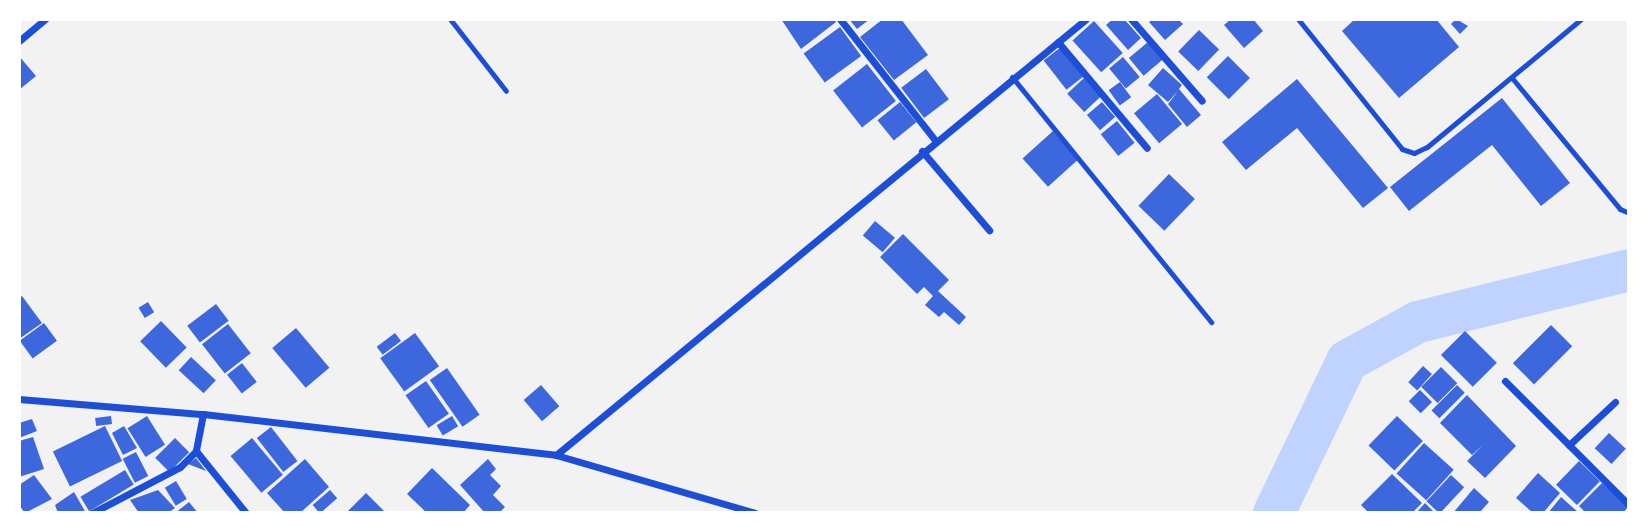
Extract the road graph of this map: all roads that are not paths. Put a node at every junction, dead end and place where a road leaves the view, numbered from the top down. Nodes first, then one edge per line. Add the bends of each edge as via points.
1 (45, 19) edge
2 (450, 19) edge
3 (840, 19) edge
4 (1086, 19) edge
5 (1131, 19) edge
6 (1298, 19) edge
7 (1581, 19) edge
8 (19, 41) edge
9 (1058, 42) junction
10 (1012, 78) junction
11 (1512, 78) junction
12 (506, 91) dead end
13 (1202, 101) dead end
14 (935, 140) junction
15 (1147, 148) dead end
16 (922, 151) junction
17 (1629, 213) edge
18 (989, 230) dead end
19 (1211, 322) dead end
20 (1505, 381) dead end
21 (19, 399) edge
22 (1615, 402) dead end
23 (203, 414) junction
24 (1569, 445) junction
25 (196, 451) junction
26 (556, 456) junction
27 (1629, 505) edge
28 (92, 513) edge
29 (246, 513) edge
30 (755, 513) edge

1 - 8 street
2 - 12 lane
3 - 14 street
4 - 9 street
5 - 13 street
6 - 11 lane via 1402,149 1414,153 1427,148
7 - 11 lane
9 - 10 street
9 - 15 street
10 - 14 street
10 - 19 lane
11 - 17 lane via 1620,209
14 - 16 street
16 - 18 street
16 - 26 street
20 - 24 street
21 - 23 street
22 - 24 street
23 - 25 street
23 - 26 street
24 - 27 street
25 - 28 street via 180,467
25 - 29 street
26 - 30 street

